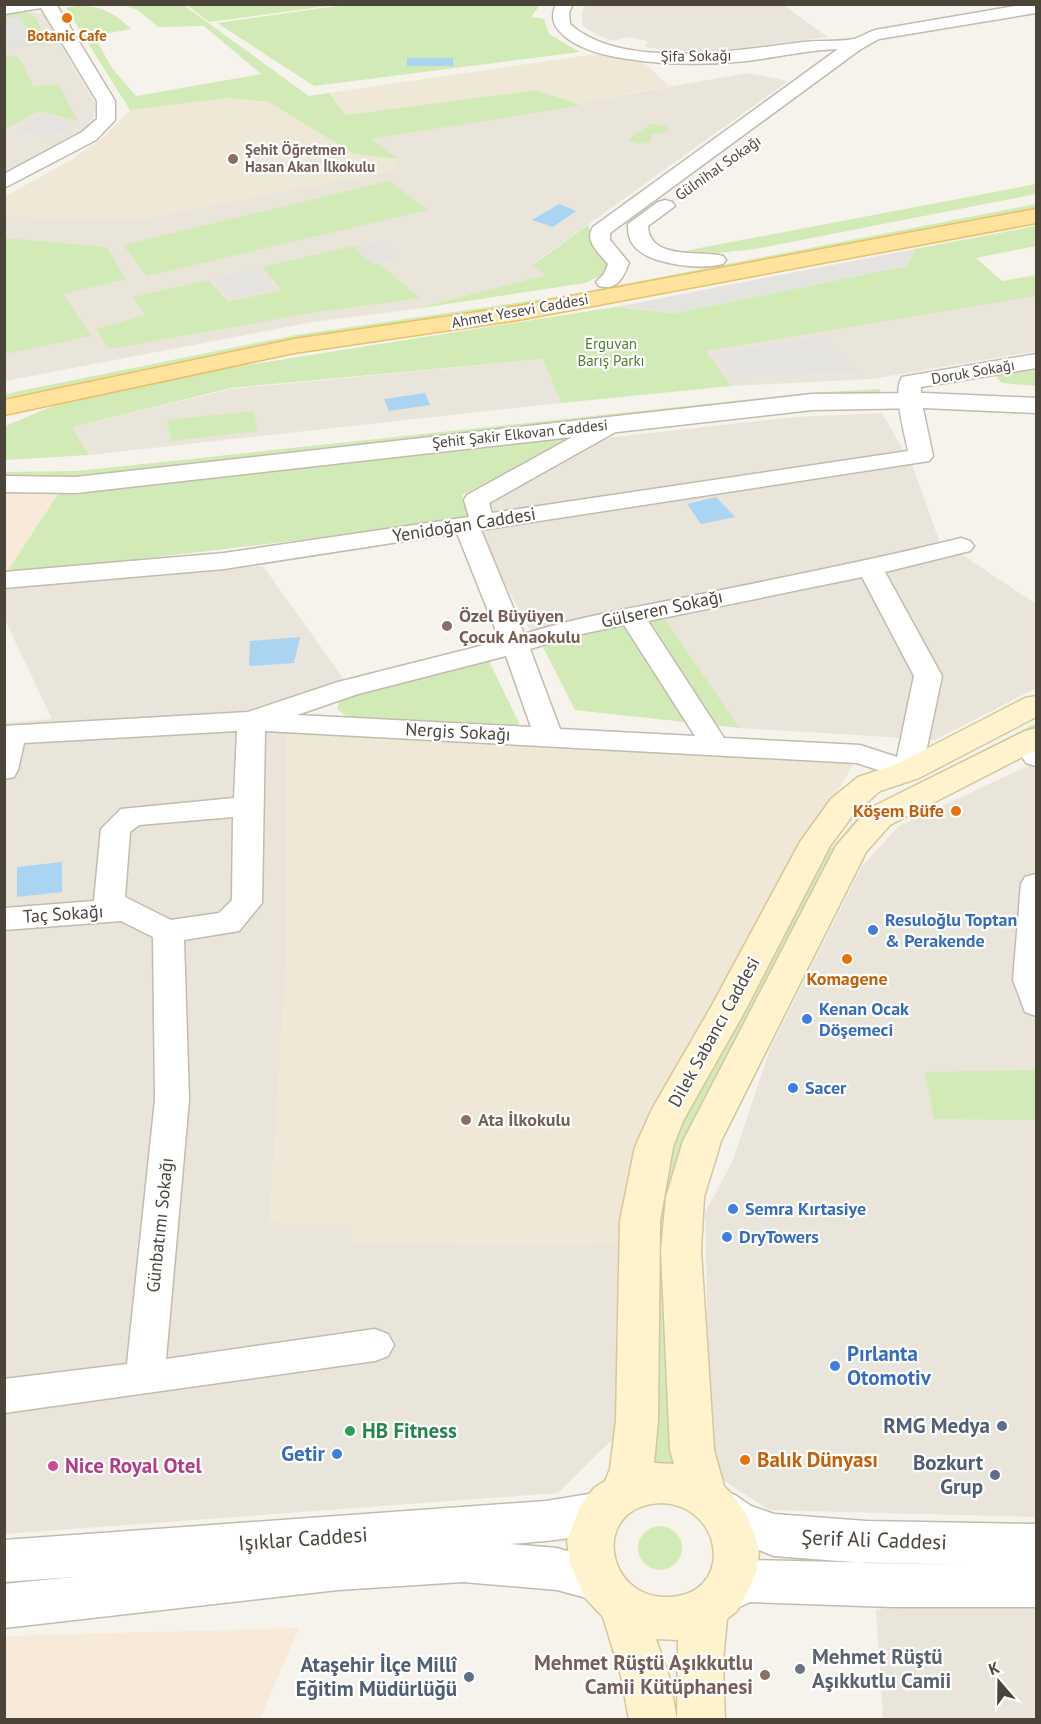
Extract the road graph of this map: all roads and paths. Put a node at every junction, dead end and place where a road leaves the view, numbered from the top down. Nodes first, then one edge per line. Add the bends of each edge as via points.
1 (39, 4) edge
2 (47, 4) edge
3 (565, 4) edge
4 (1036, 6) edge
5 (4, 9) edge
6 (992, 10) edge
7 (1036, 20) edge
8 (867, 47) junction
9 (820, 93) dead end
10 (4, 182) edge
11 (683, 193) dead end
12 (1036, 200) edge
13 (1036, 216) edge
14 (716, 260) junction
15 (606, 282) junction
16 (1036, 361) edge
17 (100, 386) junction
18 (4, 388) edge
19 (1036, 390) edge
20 (910, 391) junction
21 (1036, 406) edge
22 (4, 408) edge
23 (4, 417) edge
24 (611, 425) junction
25 (4, 466) edge
26 (4, 484) edge
27 (475, 524) junction
28 (961, 546) dead end
29 (870, 568) junction
30 (4, 580) edge
31 (631, 615) junction
32 (515, 645) junction
33 (1036, 705) edge
34 (251, 721) junction
35 (8, 735) edge
36 (549, 736) junction
37 (715, 745) junction
38 (1033, 746) edge
39 (4, 770) edge
40 (908, 771) junction
41 (248, 806) junction
42 (1036, 884) edge
43 (122, 910) junction
44 (4, 919) edge
45 (168, 931) junction
46 (1036, 1004) edge
47 (375, 1345) dead end
48 (145, 1378) junction
49 (4, 1396) edge
50 (611, 1502) junction
51 (712, 1503) junction
52 (1036, 1545) edge
53 (4, 1561) edge
54 (1036, 1586) edge
55 (610, 1593) junction
56 (715, 1601) junction
57 (4, 1606) edge
58 (652, 1719) edge
59 (700, 1719) edge

1 - 5 street
2 - 10 street via 106,101 106,120 89,136
3 - 8 street, Şifa Sokağı via 562,24 570,34 584,43 620,53 702,59 799,47
4 - 6 street, Gülnihal Sokağı
6 - 8 street, Gülnihal Sokağı via 875,35
7 - 8 street, Gülnihal Sokağı
8 - 9 street, Gülnihal Sokağı
8 - 15 street, Gülnihal Sokağı via 600,231 600,241 619,263
11 - 14 street, Gülnihal Sokağı via 638,224 635,234 639,242 655,252 684,259
12 - 14 main road, Ahmet Yesevi Caddesi
13 - 17 main road, Ahmet Yesevi Caddesi via 518,313 294,346
14 - 15 main road, Ahmet Yesevi Caddesi
15 - 18 main road, Ahmet Yesevi Caddesi via 498,303 290,332
16 - 20 street, Doruk Sokağı
17 - 22 main road, Ahmet Yesevi Caddesi
17 - 23 main road
19 - 20 street, Şehit Şakir Elkovan Caddesi
20 - 21 street, Şehit Şakir Elkovan Caddesi
20 - 24 street, Şehit Şakir Elkovan Caddesi
20 - 25 street, Şehit Şakir Elkovan Caddesi via 767,390 274,448 56,466
20 - 27 street, Yenidoğan Caddesi via 921,456
24 - 26 street, Şehit Şakir Elkovan Caddesi via 76,485
24 - 27 street via 476,500
27 - 30 street, Yenidoğan Caddesi via 224,561
27 - 32 street
28 - 29 street, Gülseren Sokağı
29 - 31 street, Gülseren Sokağı
29 - 40 street via 928,676
31 - 32 street, Gülseren Sokağı
31 - 37 street
32 - 34 street, Gülseren Sokağı via 348,688
32 - 36 street
33 - 40 main road, Dilek Sabancı Caddesi
34 - 35 street, Nergis Sokağı
34 - 36 street, Nergis Sokağı
34 - 41 street
35 - 39 street
36 - 37 street, Nergis Sokağı
37 - 40 street, Nergis Sokağı via 860,754
38 - 51 main road, Dilek Sabancı Caddesi via 879,817 852,846 702,1142 685,1197 681,1250 692,1450
40 - 50 main road, Dilek Sabancı Caddesi via 869,784 842,807 816,842 665,1119 654,1147 640,1221 633,1469
41 - 43 street via 131,816 116,829 109,902
41 - 45 street via 247,903 228,924
42 - 46 street via 1029,980
43 - 44 street, Taç Sokağı
43 - 45 street
45 - 48 street, Günbatımı Sokağı via 172,1100
47 - 48 street
48 - 49 street
50 - 51 main road, Işıklar Caddesi via 642,1485 664,1483 686,1487
50 - 53 street, Işıklar Caddesi via 546,1521
50 - 55 main road via 592,1527 589,1545 591,1563
51 - 52 street, Şerif Ali Caddesi via 736,1521 774,1535 866,1542
51 - 56 main road via 732,1528 737,1551 734,1574
54 - 56 street via 745,1581
55 - 56 main road, Işıklar Caddesi via 642,1615 665,1619 687,1616
55 - 57 street, Işıklar Caddesi via 557,1569 463,1561 338,1569
55 - 58 main road via 645,1676
56 - 59 main road via 700,1648

